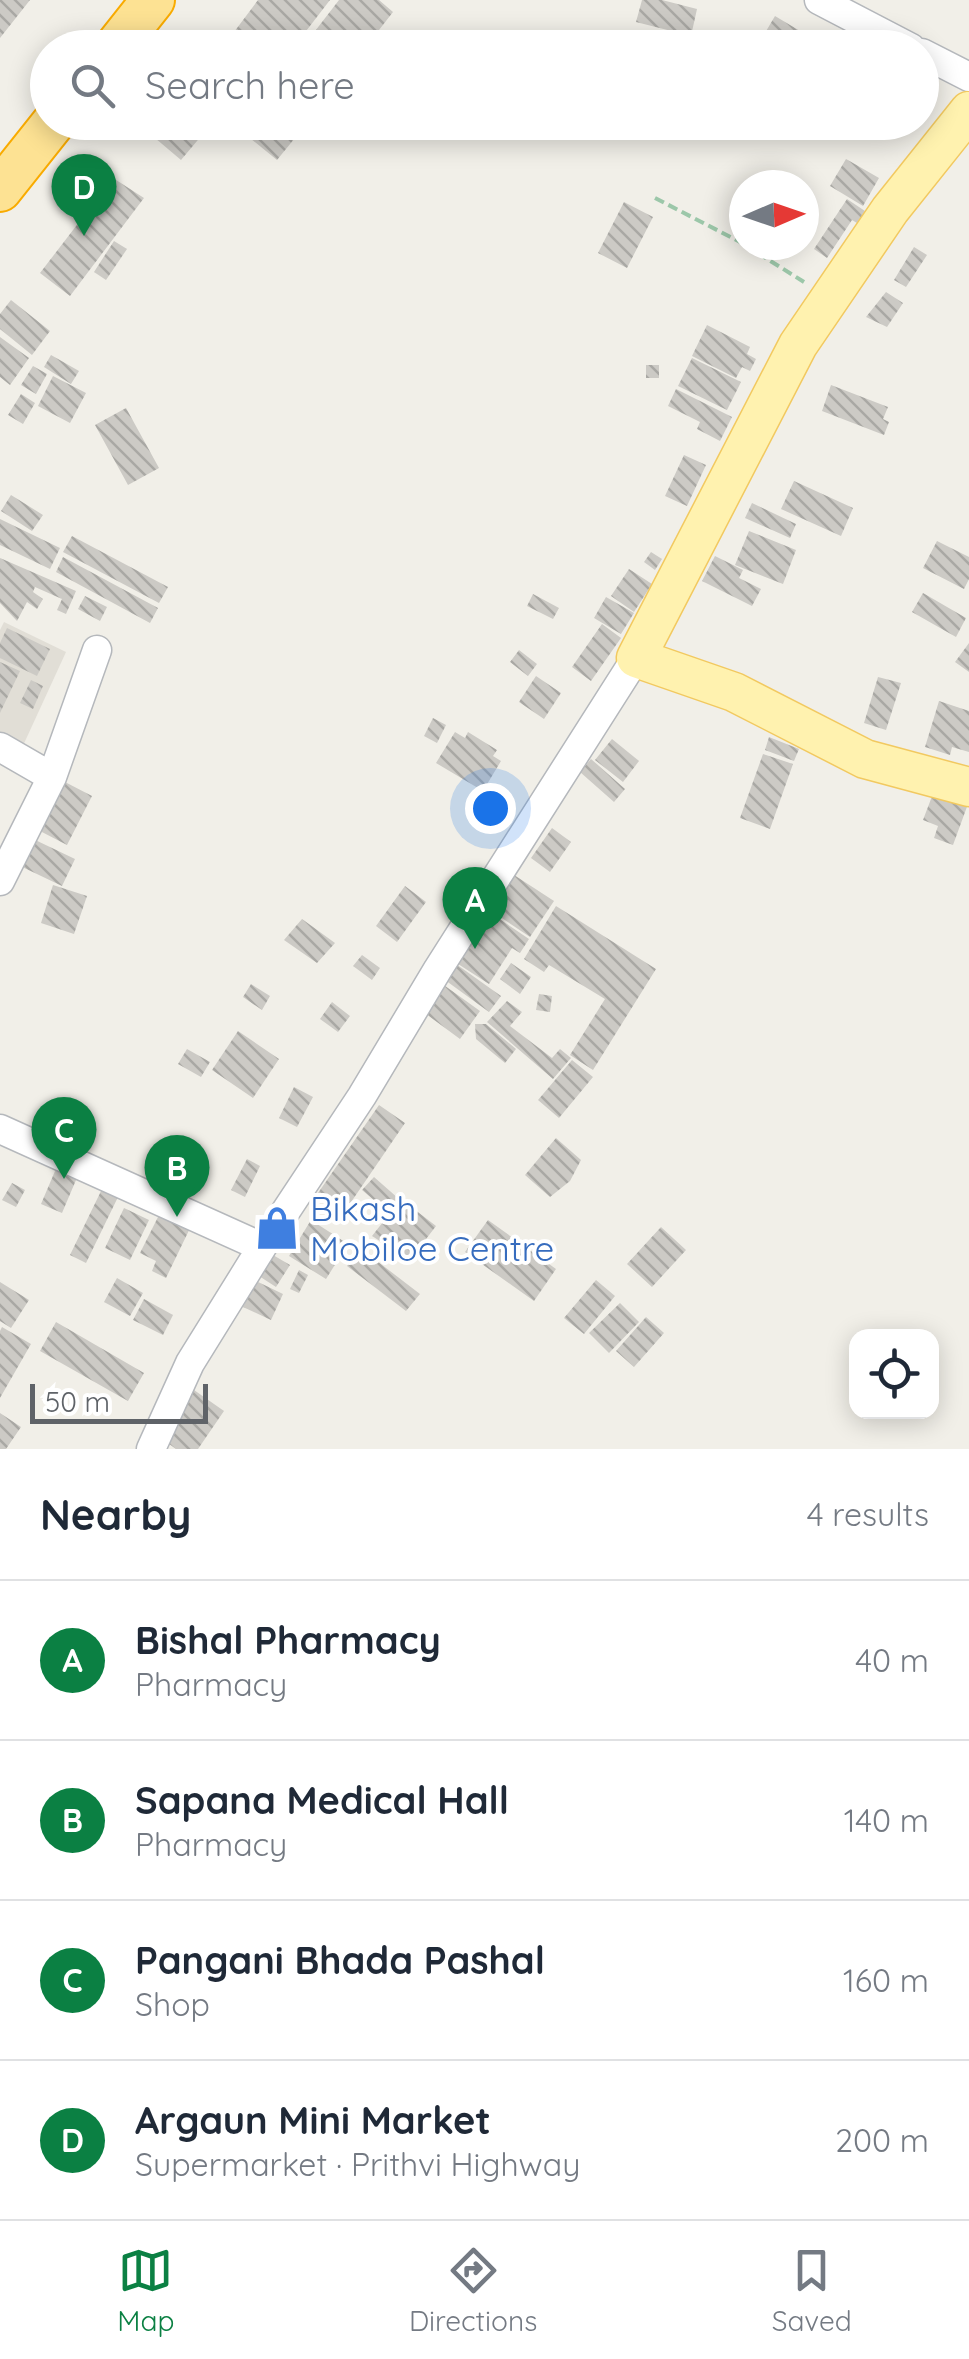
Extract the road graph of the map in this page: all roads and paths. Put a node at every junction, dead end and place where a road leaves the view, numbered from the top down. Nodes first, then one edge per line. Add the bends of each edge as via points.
1 (154, 0) edge
2 (818, 0) edge
3 (130, 30) edge
4 (876, 30) edge
5 (939, 62) edge
6 (969, 77) edge
7 (969, 111) edge
8 (40, 140) edge
9 (0, 190) edge
10 (655, 198) dead end
11 (729, 237) edge
12 (768, 260) edge
13 (830, 298) junction
14 (97, 650) dead end
15 (636, 658) junction
16 (0, 747) edge
17 (52, 777) junction
18 (969, 787) edge
19 (0, 880) edge
20 (0, 1129) edge
21 (262, 1246) junction
22 (151, 1449) edge

1 - 3 highway
2 - 4 street
5 - 6 street
7 - 13 main road
8 - 9 highway
10 - 11 path
12 - 13 path
13 - 15 main road via 798,344
14 - 17 street
15 - 18 main road via 734,692 865,759
15 - 21 street
16 - 17 street
17 - 19 street
20 - 21 street
21 - 22 street via 190,1363

